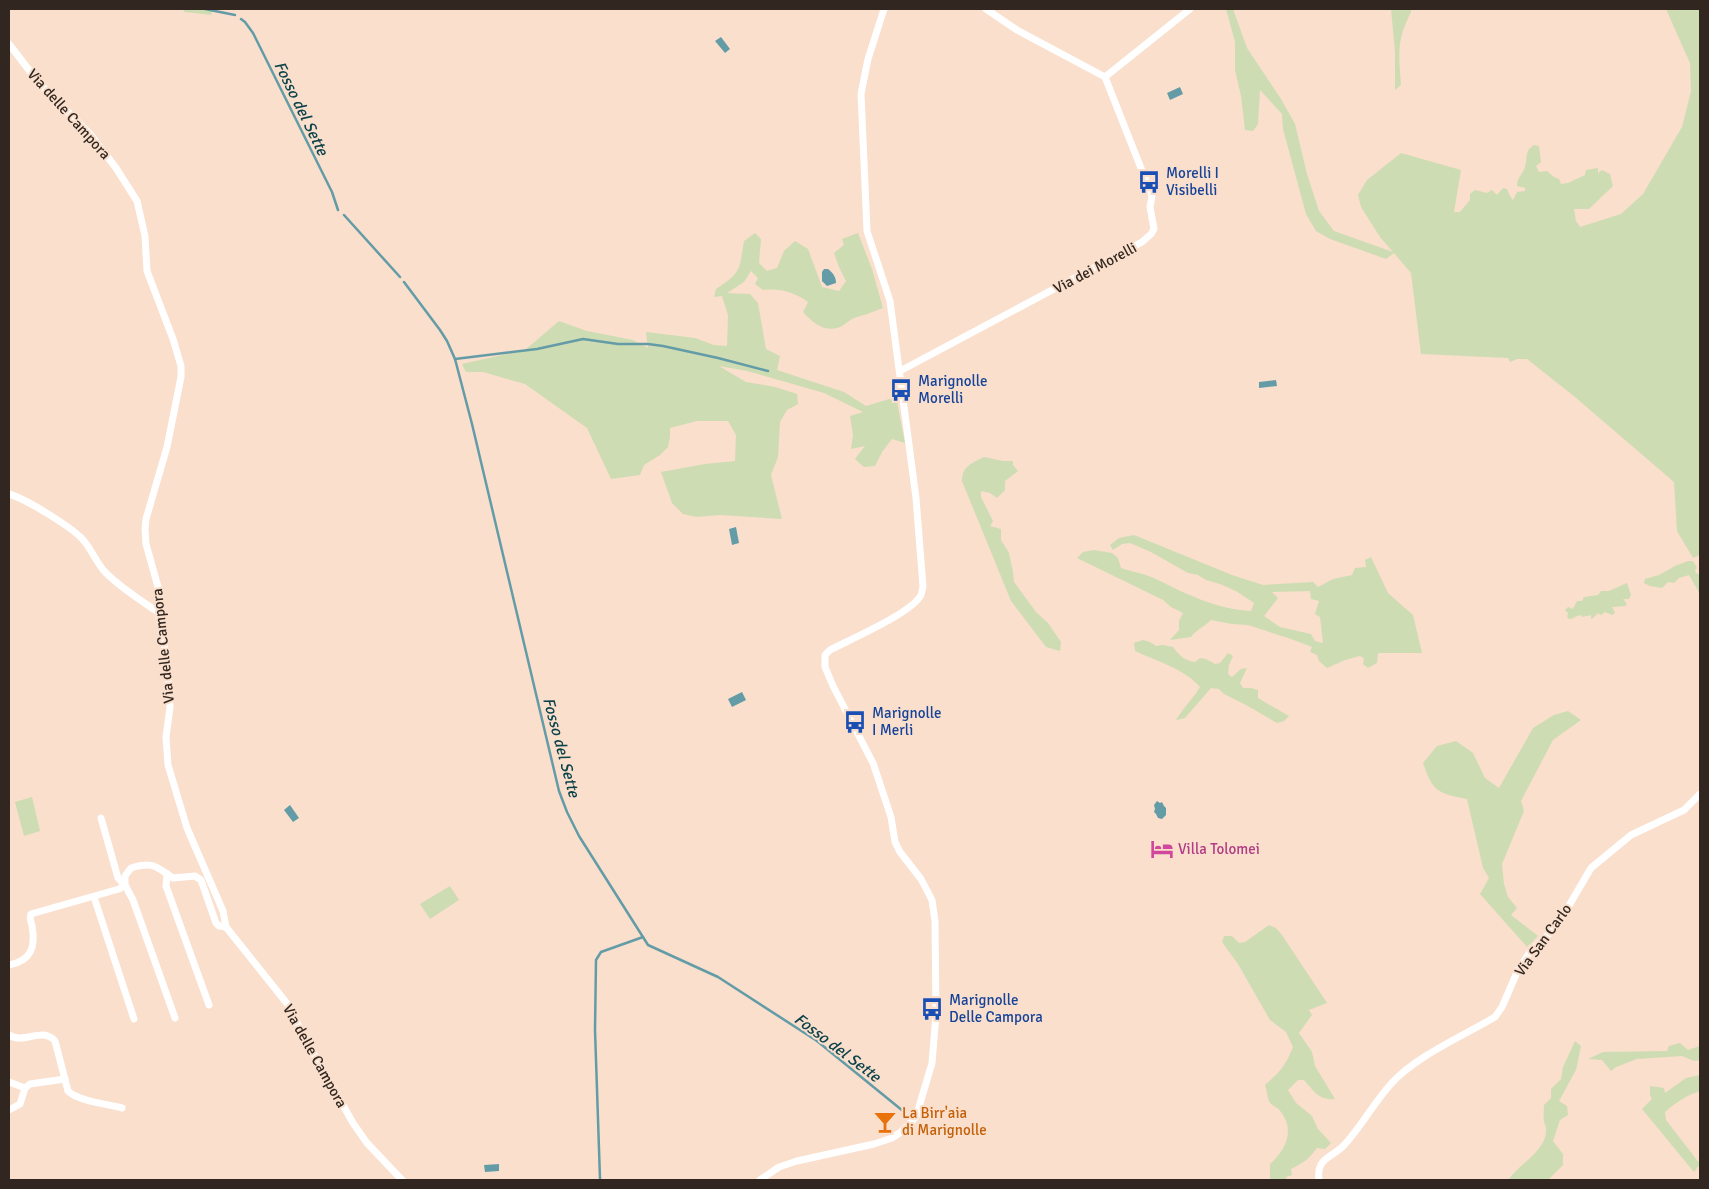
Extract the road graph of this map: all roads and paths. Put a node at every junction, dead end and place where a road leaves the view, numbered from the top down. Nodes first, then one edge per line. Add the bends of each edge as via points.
1 (884, 9) edge
2 (986, 9) edge
3 (1190, 9) edge
4 (9, 44) edge
5 (1105, 77) junction
6 (900, 371) junction
7 (9, 494) edge
8 (158, 612) junction
9 (1700, 794) edge
10 (101, 818) dead end
11 (168, 874) junction
12 (125, 885) junction
13 (94, 897) junction
14 (226, 927) junction
15 (9, 965) edge
16 (209, 1005) dead end
17 (175, 1018) dead end
18 (134, 1019) dead end
19 (9, 1035) edge
20 (65, 1079) junction
21 (9, 1082) edge
22 (25, 1088) junction
23 (122, 1108) dead end
24 (9, 1110) edge
25 (402, 1180) edge
26 (760, 1180) edge
27 (1319, 1180) edge

1 - 6 street via 861,94 862,129 867,230 890,301
2 - 5 street via 1017,30
3 - 5 street
4 - 8 street, Via delle Campora via 39,83 90,134 137,201 145,236 147,271 173,339 181,372 171,430 146,519 148,554 161,601
5 - 6 street, Via dei Morelli via 1152,196 1150,207 1154,229 1151,234 1100,266
6 - 26 street via 916,498 921,596 883,624 830,650 825,655 825,667 873,762 891,817 895,842 932,900 936,1015 932,1063 916,1117 901,1132 874,1144 779,1167
7 - 8 street via 54,518 83,539 104,571
8 - 14 street, Via delle Campora via 167,660 170,707 166,736 168,765 187,828 223,911
9 - 27 street, Via San Carlo via 1684,810 1631,835 1591,868 1557,926 1530,952 1518,970 1495,1017 1413,1064 1390,1085 1343,1147 1324,1159 1319,1168
10 - 12 street via 118,878
11 - 12 street via 162,868 145,864 131,868 125,876
11 - 14 street via 173,878 195,876 201,880 216,922
11 - 16 street via 166,886
12 - 13 street
12 - 17 street via 134,900
13 - 15 street via 31,914 33,942 30,955 22,962
13 - 18 street
14 - 25 street, Via delle Campora via 289,1006 367,1143
19 - 20 street via 18,1039 50,1035 55,1040
20 - 22 street via 30,1084
20 - 23 street via 70,1094
21 - 22 street
22 - 24 street via 20,1104

